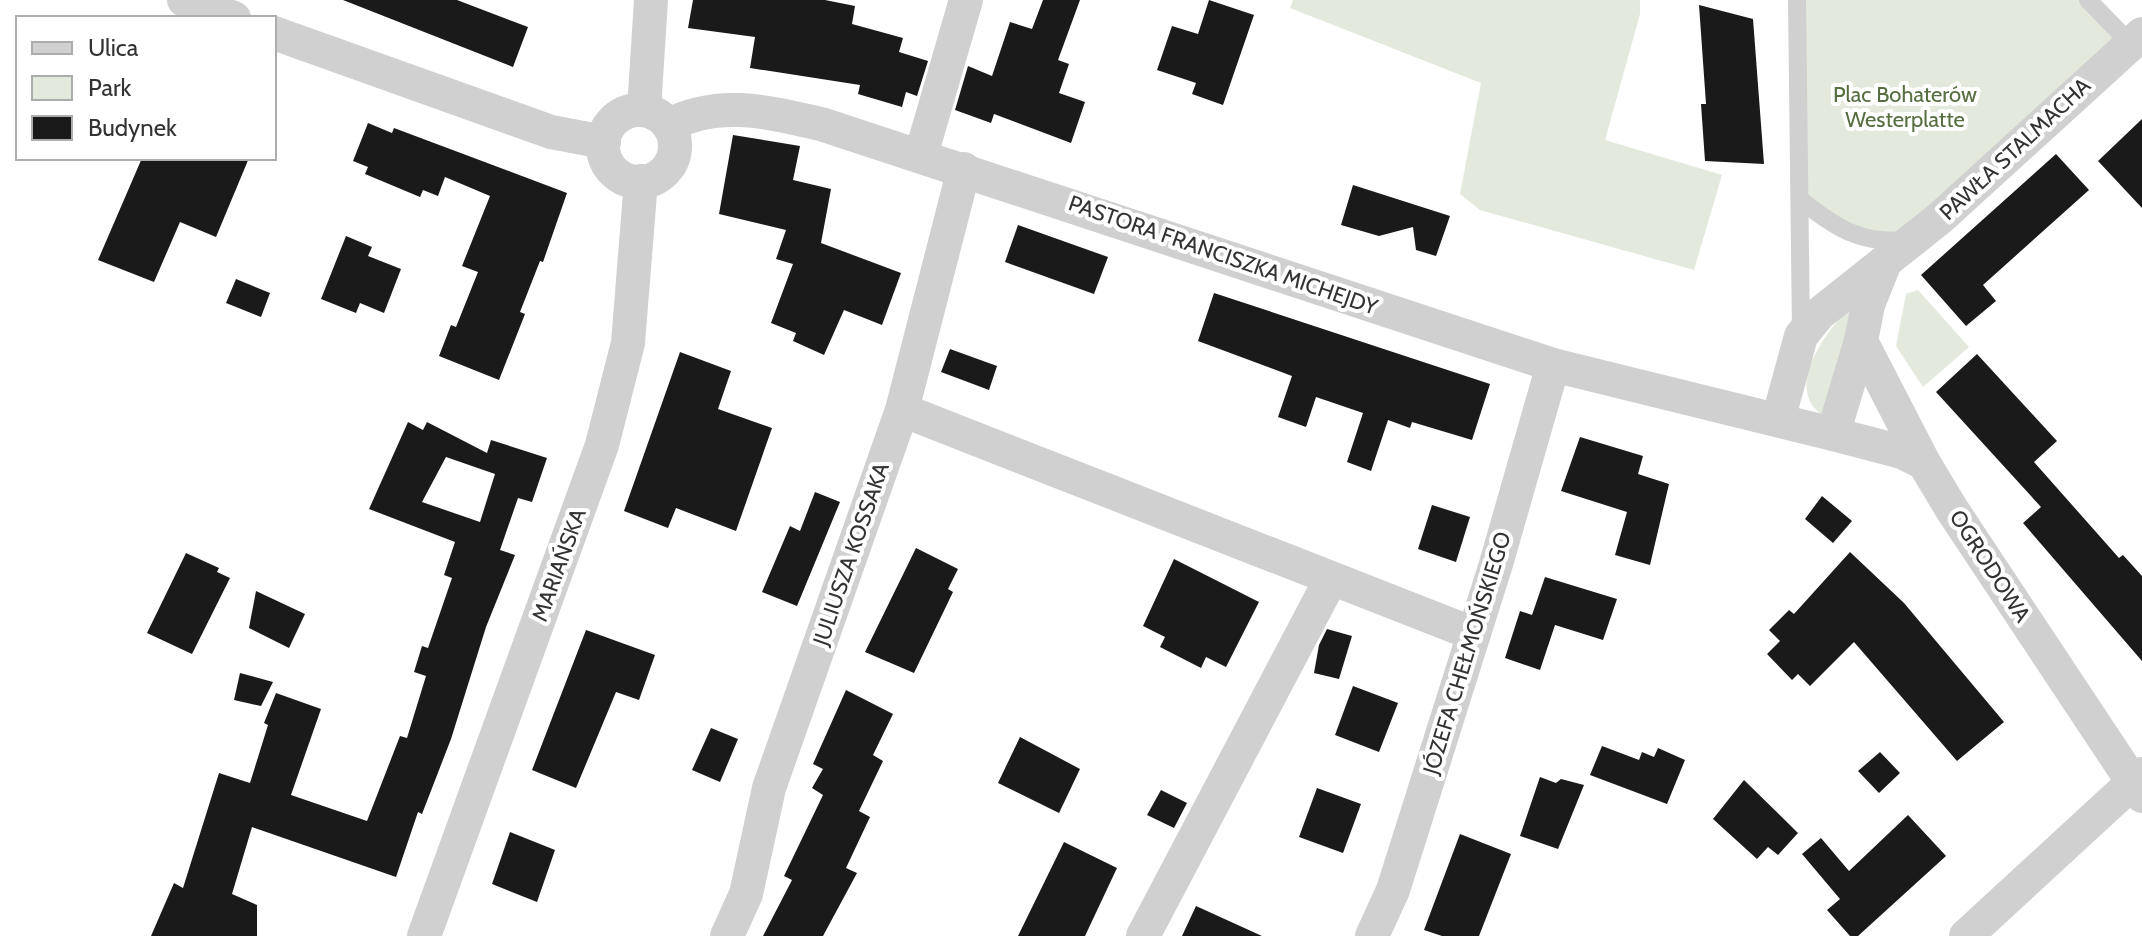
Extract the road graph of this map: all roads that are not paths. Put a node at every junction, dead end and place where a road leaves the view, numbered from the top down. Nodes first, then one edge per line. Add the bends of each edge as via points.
1 (184, 0) edge
2 (651, 0) edge
3 (966, 0) edge
4 (1797, 0) edge
5 (2088, 0) edge
6 (228, 16) edge
7 (276, 34) edge
8 (2138, 45) edge
9 (656, 118) junction
10 (604, 142) junction
11 (921, 155) junction
12 (964, 169) junction
13 (641, 181) junction
14 (1801, 200) junction
15 (1916, 239) junction
16 (1885, 262) junction
17 (1801, 336) junction
18 (1861, 341) junction
19 (1553, 365) junction
20 (902, 410) junction
21 (1778, 420) junction
22 (1833, 434) junction
23 (1924, 463) junction
24 (1331, 579) junction
25 (1474, 634) junction
26 (2139, 784) edge
27 (424, 936) edge
28 (727, 936) edge
29 (1143, 936) edge
30 (1372, 936) edge
31 (1966, 936) edge

1 - 6 street
2 - 9 street
3 - 11 street
4 - 14 lane
5 - 8 lane
7 - 10 street via 551,132
8 - 15 street, PAWŁA STALMACHA
9 - 10 street via 620,116
9 - 11 street, PASTORA FRANCISZKA MICHEJDY via 756,110
9 - 13 street via 675,142 672,159 658,177
10 - 13 street via 611,168
11 - 12 street, PASTORA FRANCISZKA MICHEJDY
12 - 19 street, PASTORA FRANCISZKA MICHEJDY
12 - 20 street, JULIUSZA KOSSAKA
13 - 27 street, MARIAŃSKA via 628,343 602,445
14 - 15 lane via 1860,238
14 - 17 lane
15 - 16 street, PAWŁA STALMACHA
16 - 17 street, PAWŁA STALMACHA via 1841,293
16 - 18 street
17 - 21 street, PAWŁA STALMACHA
18 - 22 street
18 - 23 street
19 - 21 street, PASTORA FRANCISZKA MICHEJDY
19 - 25 street, JÓZEFA CHEŁMOŃSKIEGO
20 - 24 street
20 - 28 street, JULIUSZA KOSSAKA via 769,788 746,894
21 - 22 street
22 - 23 street
23 - 26 street, OGRODOWA
24 - 25 street
24 - 29 street
25 - 30 street, JÓZEFA CHEŁMOŃSKIEGO via 1393,890
26 - 31 street

